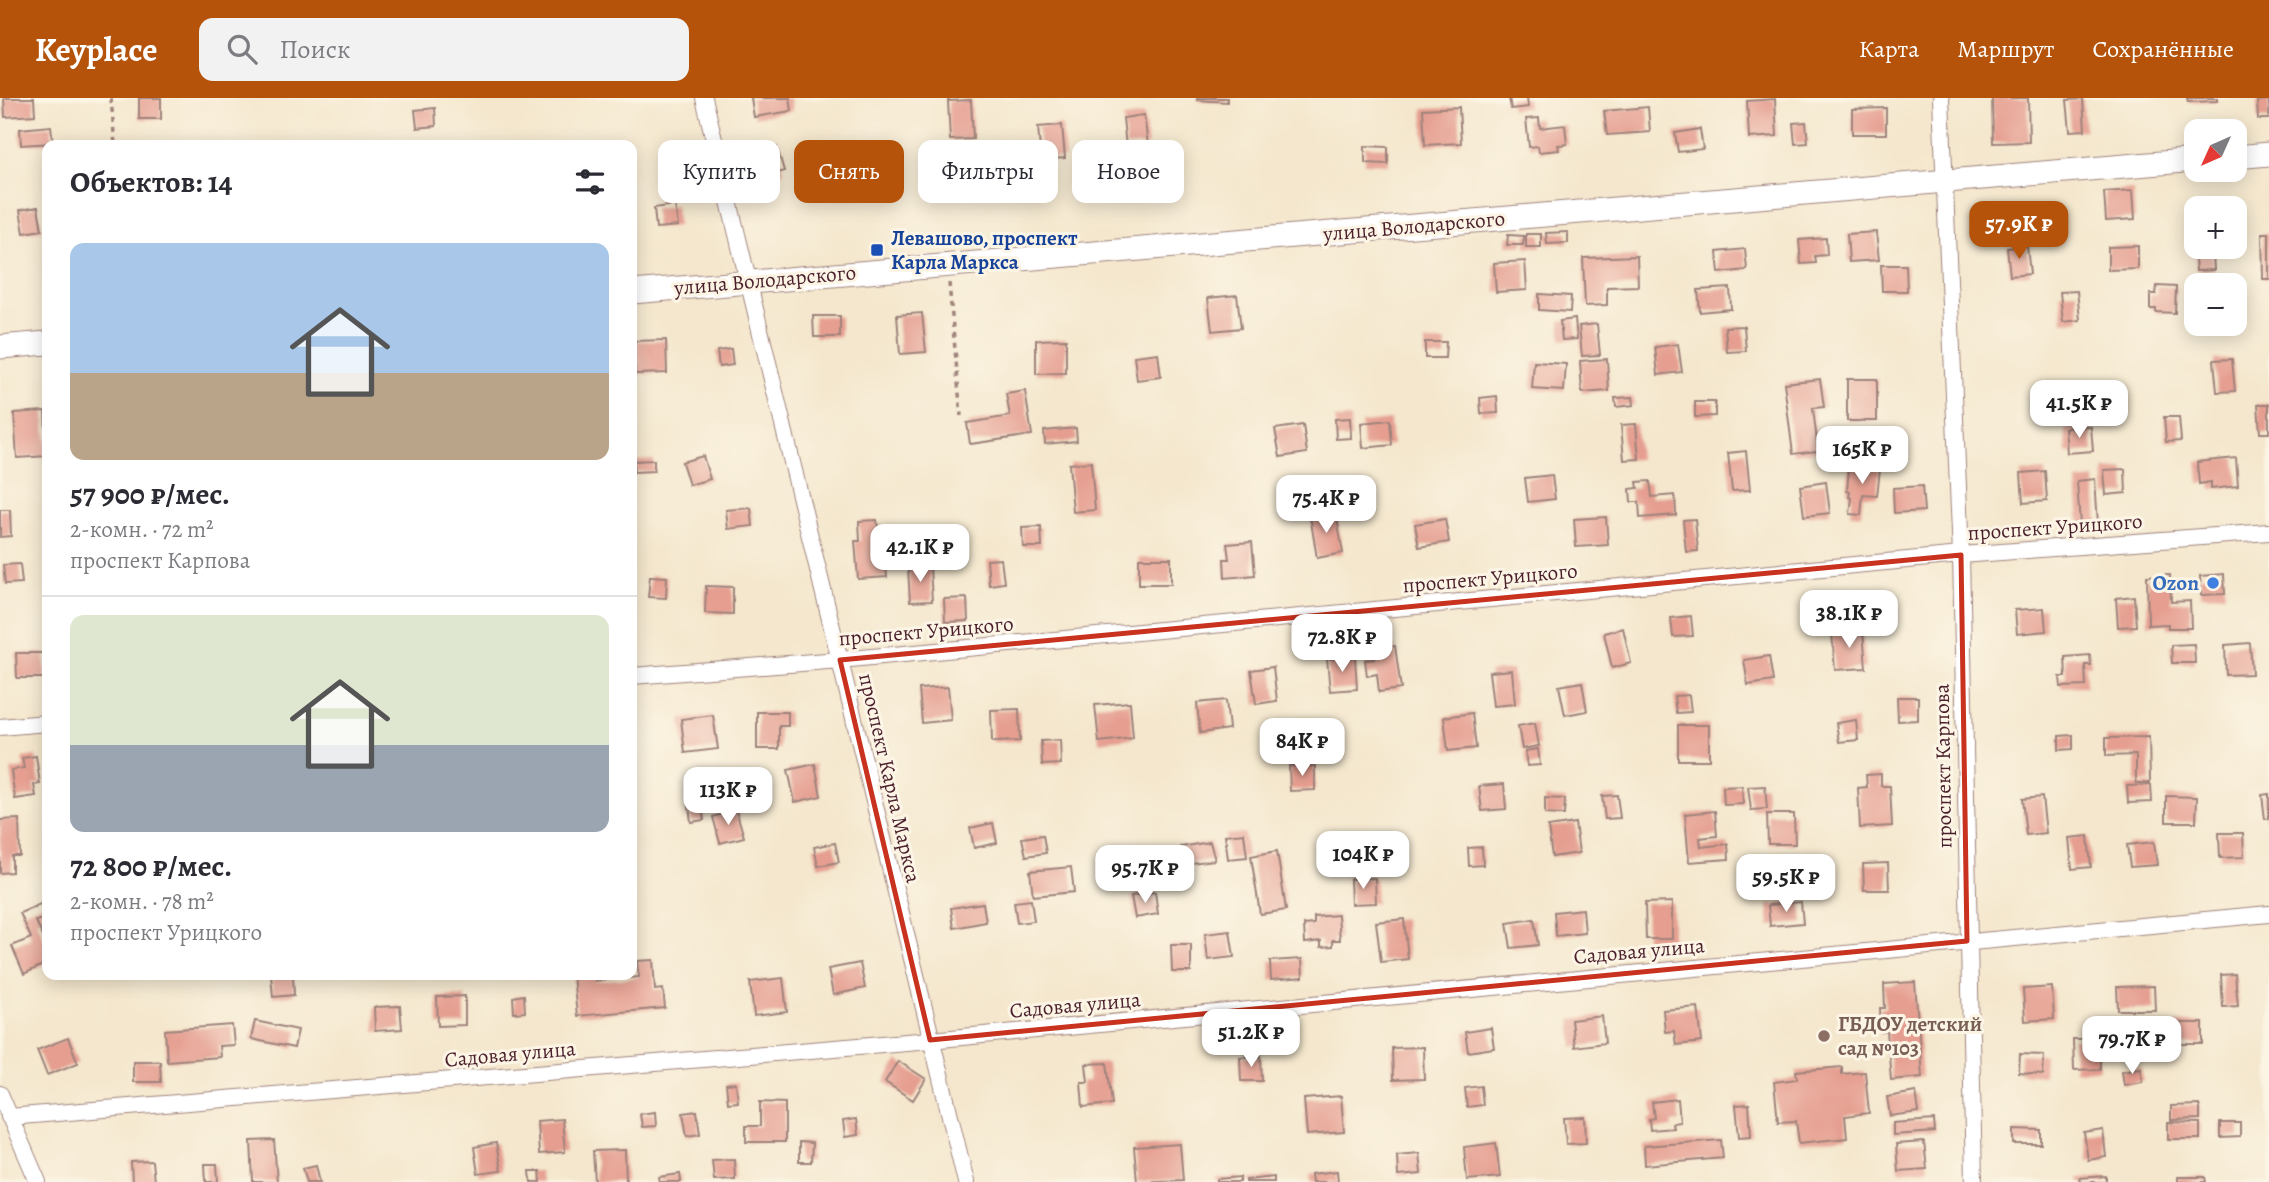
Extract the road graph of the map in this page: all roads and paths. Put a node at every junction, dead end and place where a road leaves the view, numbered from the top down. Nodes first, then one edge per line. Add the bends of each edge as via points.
1 (111, 98) edge
2 (704, 98) edge
3 (1941, 98) edge
4 (115, 140) edge
5 (2269, 153) edge
6 (2247, 156) edge
7 (2184, 161) edge
8 (1943, 181) junction
9 (947, 264) junction
10 (748, 282) junction
11 (637, 292) edge
12 (42, 343) edge
13 (0, 347) edge
14 (961, 416) dead end
15 (2269, 532) edge
16 (1961, 555) junction
17 (840, 660) junction
18 (637, 676) edge
19 (42, 723) edge
20 (0, 726) edge
21 (2269, 914) edge
22 (1967, 941) junction
23 (930, 1040) junction
24 (0, 1094) edge
25 (9, 1117) junction
26 (38, 1182) edge
27 (966, 1182) edge
28 (1974, 1182) edge

1 - 4 path
2 - 10 street, проспект Карла Маркса
3 - 8 street, проспект Карпова
5 - 6 street
7 - 8 street, улица Володарского
8 - 9 street, улица Володарского
8 - 16 street, проспект Карпова
9 - 10 street, улица Володарского
9 - 14 path
10 - 11 street, улица Володарского
10 - 17 street, проспект Карла Маркса
12 - 13 street
15 - 16 street, проспект Урицкого
16 - 17 street, проспект Урицкого
16 - 22 street, проспект Карпова
17 - 18 street, проспект Урицкого
17 - 23 street, проспект Карла Маркса
19 - 20 street
21 - 22 street, Садовая улица
22 - 23 street, Садовая улица
22 - 28 street, проспект Карпова
23 - 25 street, Садовая улица
23 - 27 street, проспект Карла Маркса
24 - 25 street
25 - 26 street

